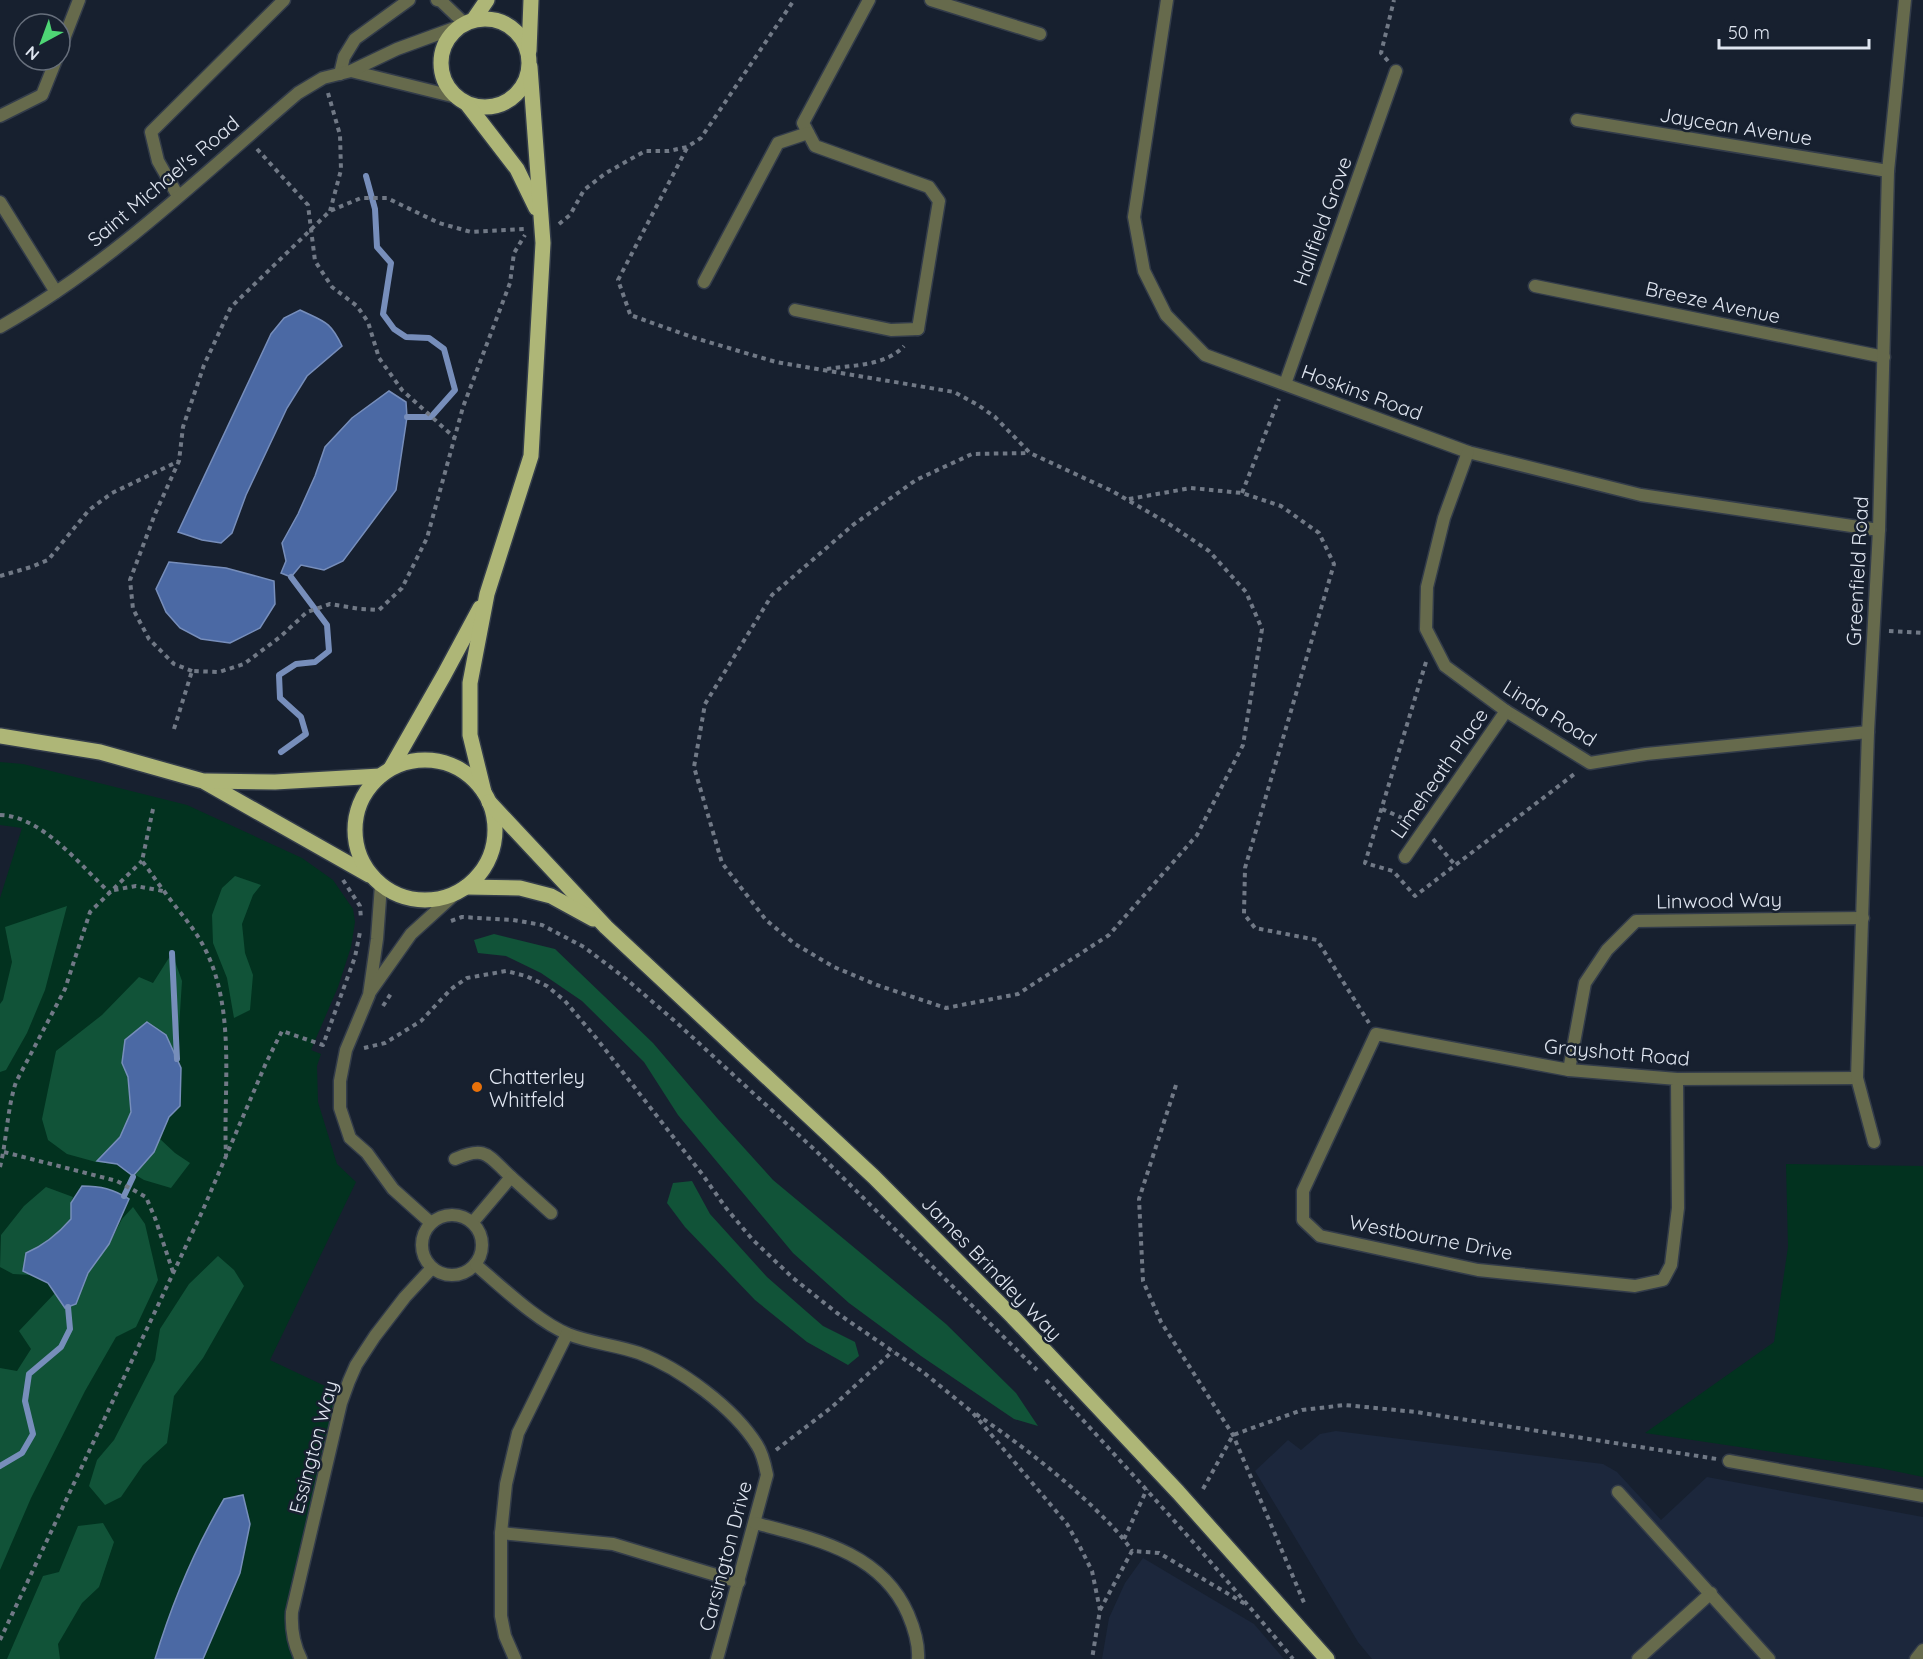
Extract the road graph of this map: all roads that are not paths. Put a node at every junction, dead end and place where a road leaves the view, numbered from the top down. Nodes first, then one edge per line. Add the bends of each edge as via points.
1 (79, 0) edge
2 (284, 0) edge
3 (409, 0) edge
4 (437, 0) edge
5 (487, 0) edge
6 (531, 0) edge
7 (869, 0) edge
8 (930, 0) edge
9 (1167, 0) edge
10 (1905, 0) edge
11 (72, 18) edge
12 (466, 23) junction
13 (1040, 34) dead end
14 (529, 51) junction
15 (530, 67) junction
16 (1396, 71) road end
17 (51, 72) edge
18 (346, 72) junction
19 (461, 100) junction
20 (0, 116) edge
21 (1577, 120) dead end
22 (808, 133) junction
23 (1888, 171) junction
24 (178, 196) junction
25 (0, 202) edge
26 (537, 224) junction
27 (704, 282) dead end
28 (1535, 286) dead end
29 (56, 292) junction
30 (795, 310) dead end
31 (0, 327) edge
32 (1884, 357) junction
33 (1285, 384) junction
34 (1467, 452) junction
35 (1879, 530) junction
36 (488, 594) junction
37 (1506, 711) junction
38 (1868, 732) junction
39 (0, 736) edge
40 (385, 772) junction
41 (203, 781) junction
42 (487, 797) junction
43 (1405, 857) dead end
44 (376, 881) junction
45 (461, 890) junction
46 (1863, 918) junction
47 (606, 927) junction
48 (369, 995) junction
49 (1376, 1034) joint
50 (1569, 1070) junction
51 (1857, 1078) junction
52 (1677, 1079) junction
53 (1874, 1143) dead end
54 (455, 1159) dead end
55 (511, 1177) junction
56 (551, 1213) dead end
57 (473, 1222) junction
58 (431, 1223) junction
59 (476, 1265) junction
60 (432, 1268) junction
61 (567, 1334) junction
62 (1729, 1461) road end
63 (1618, 1492) dead end
64 (1923, 1496) edge
65 (755, 1523) junction
66 (501, 1533) junction
67 (739, 1582) junction
68 (1711, 1593) junction
69 (1923, 1650) edge
70 (301, 1659) edge
71 (515, 1659) edge
72 (717, 1659) edge
73 (918, 1659) edge
74 (1327, 1659) edge
75 (1638, 1659) edge
76 (1769, 1659) edge
77 (1916, 1659) edge

1 - 11 street
2 - 24 street via 151,132 158,161
3 - 18 street via 355,39 344,57
4 - 12 street
5 - 12 main road
6 - 14 main road
7 - 22 street via 803,123
8 - 13 street
9 - 33 street, Hoskins Road via 1134,217 1144,271 1166,315 1205,355
10 - 23 street, Greenfield Road
12 - 14 main road via 489,18 504,22 516,31
12 - 18 street, Saint Michael's Road
12 - 19 main road via 451,33 440,60 446,85
14 - 15 main road
15 - 19 main road via 520,91 508,102 482,108
15 - 26 main road
16 - 33 street, Hallfield Grove
17 - 20 street via 42,95
18 - 19 street, Saint Michael's Road
18 - 24 street, Saint Michael's Road via 323,78 298,93
19 - 26 main road via 517,169
21 - 23 street, Jaycean Avenue
22 - 27 street via 778,143
22 - 30 street via 814,146 929,187 939,201 918,329 891,330
23 - 32 street, Greenfield Road
24 - 29 street, Saint Michael's Road
25 - 29 street
26 - 36 main road via 543,243 531,456
28 - 32 street, Breeze Avenue
29 - 31 street, Saint Michael's Road
32 - 35 street, Greenfield Road
33 - 34 street, Hoskins Road
34 - 35 street, Hoskins Road via 1641,495
34 - 37 street, Linda Road via 1444,519 1427,587 1426,629 1446,666
35 - 38 street, Greenfield Road
36 - 40 main road
36 - 42 main road via 470,683 470,735
37 - 38 street, Linda Road via 1590,763
37 - 43 street, Limeheath Place
38 - 46 street, Greenfield Road
39 - 41 main road via 100,752
40 - 41 main road via 275,782
40 - 42 main road via 403,763 428,760 451,765 471,777
40 - 44 main road via 362,798 354,823 362,862
41 - 44 main road
42 - 45 main road via 495,824 492,852 481,873
42 - 47 main road, James Brindley Way
44 - 45 main road via 407,898 431,900
44 - 48 street via 377,939
45 - 47 main road, James Brindley Way via 520,888 551,896
45 - 48 street via 411,934
46 - 50 street, Linwood Way via 1636,921 1607,950 1585,983
46 - 51 street, Greenfield Road
47 - 74 main road, James Brindley Way via 874,1177 1013,1317 1186,1500
48 - 58 street via 346,1050 340,1108 350,1138 367,1153 393,1189
49 - 50 street, Grayshott Road
49 - 52 street, Westbourne Drive via 1303,1191 1303,1220 1320,1236 1478,1270 1635,1286 1663,1280 1671,1265 1678,1208
50 - 52 street, Grayshott Road
51 - 52 street, Grayshott Road
51 - 53 street, Greenfield Road
54 - 55 street via 471,1152 486,1154
55 - 56 street
55 - 57 street
57 - 58 street via 453,1214
57 - 59 street via 483,1243
58 - 60 street via 422,1245
59 - 60 street via 464,1274 452,1276
59 - 61 street, Carsington Drive via 536,1315
60 - 70 street, Essington Way via 375,1336 356,1365 341,1403 292,1612 291,1630
61 - 65 street, Carsington Drive via 639,1353 677,1371 741,1423 758,1446 767,1475
61 - 66 street via 518,1433 506,1484
62 - 64 street
63 - 68 street
65 - 67 street, Carsington Drive
65 - 73 street via 855,1555 882,1577 901,1599 913,1626
66 - 67 street via 613,1544
66 - 71 street via 501,1616
67 - 72 street, Carsington Drive
68 - 75 street
68 - 76 street
69 - 77 street

